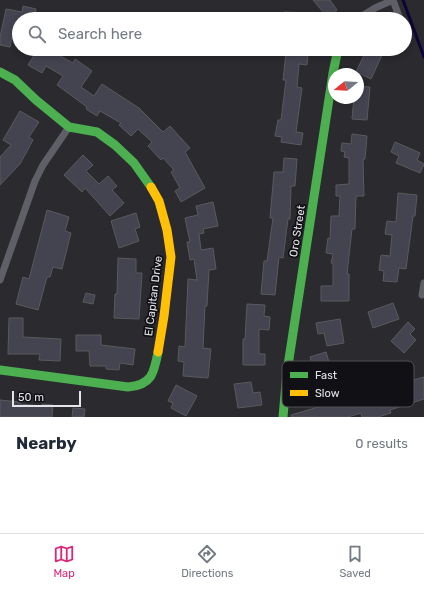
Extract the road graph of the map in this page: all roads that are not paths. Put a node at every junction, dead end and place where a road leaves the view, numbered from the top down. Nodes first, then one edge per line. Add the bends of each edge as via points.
1 (393, 0) edge
2 (368, 12) edge
3 (397, 12) edge
4 (337, 56) edge
5 (0, 72) edge
6 (70, 127) junction
7 (0, 280) edge
8 (424, 283) edge
9 (422, 295) dead end
10 (289, 361) edge
11 (0, 370) edge

1 - 2 street
1 - 3 street
4 - 10 street, Oro Street
5 - 6 street, El Capitan Drive via 15,80
6 - 7 street via 43,165
6 - 11 street, El Capitan Drive via 97,132 115,145 134,163 159,201 168,230 171,258 155,367 147,381 134,387
8 - 9 street

